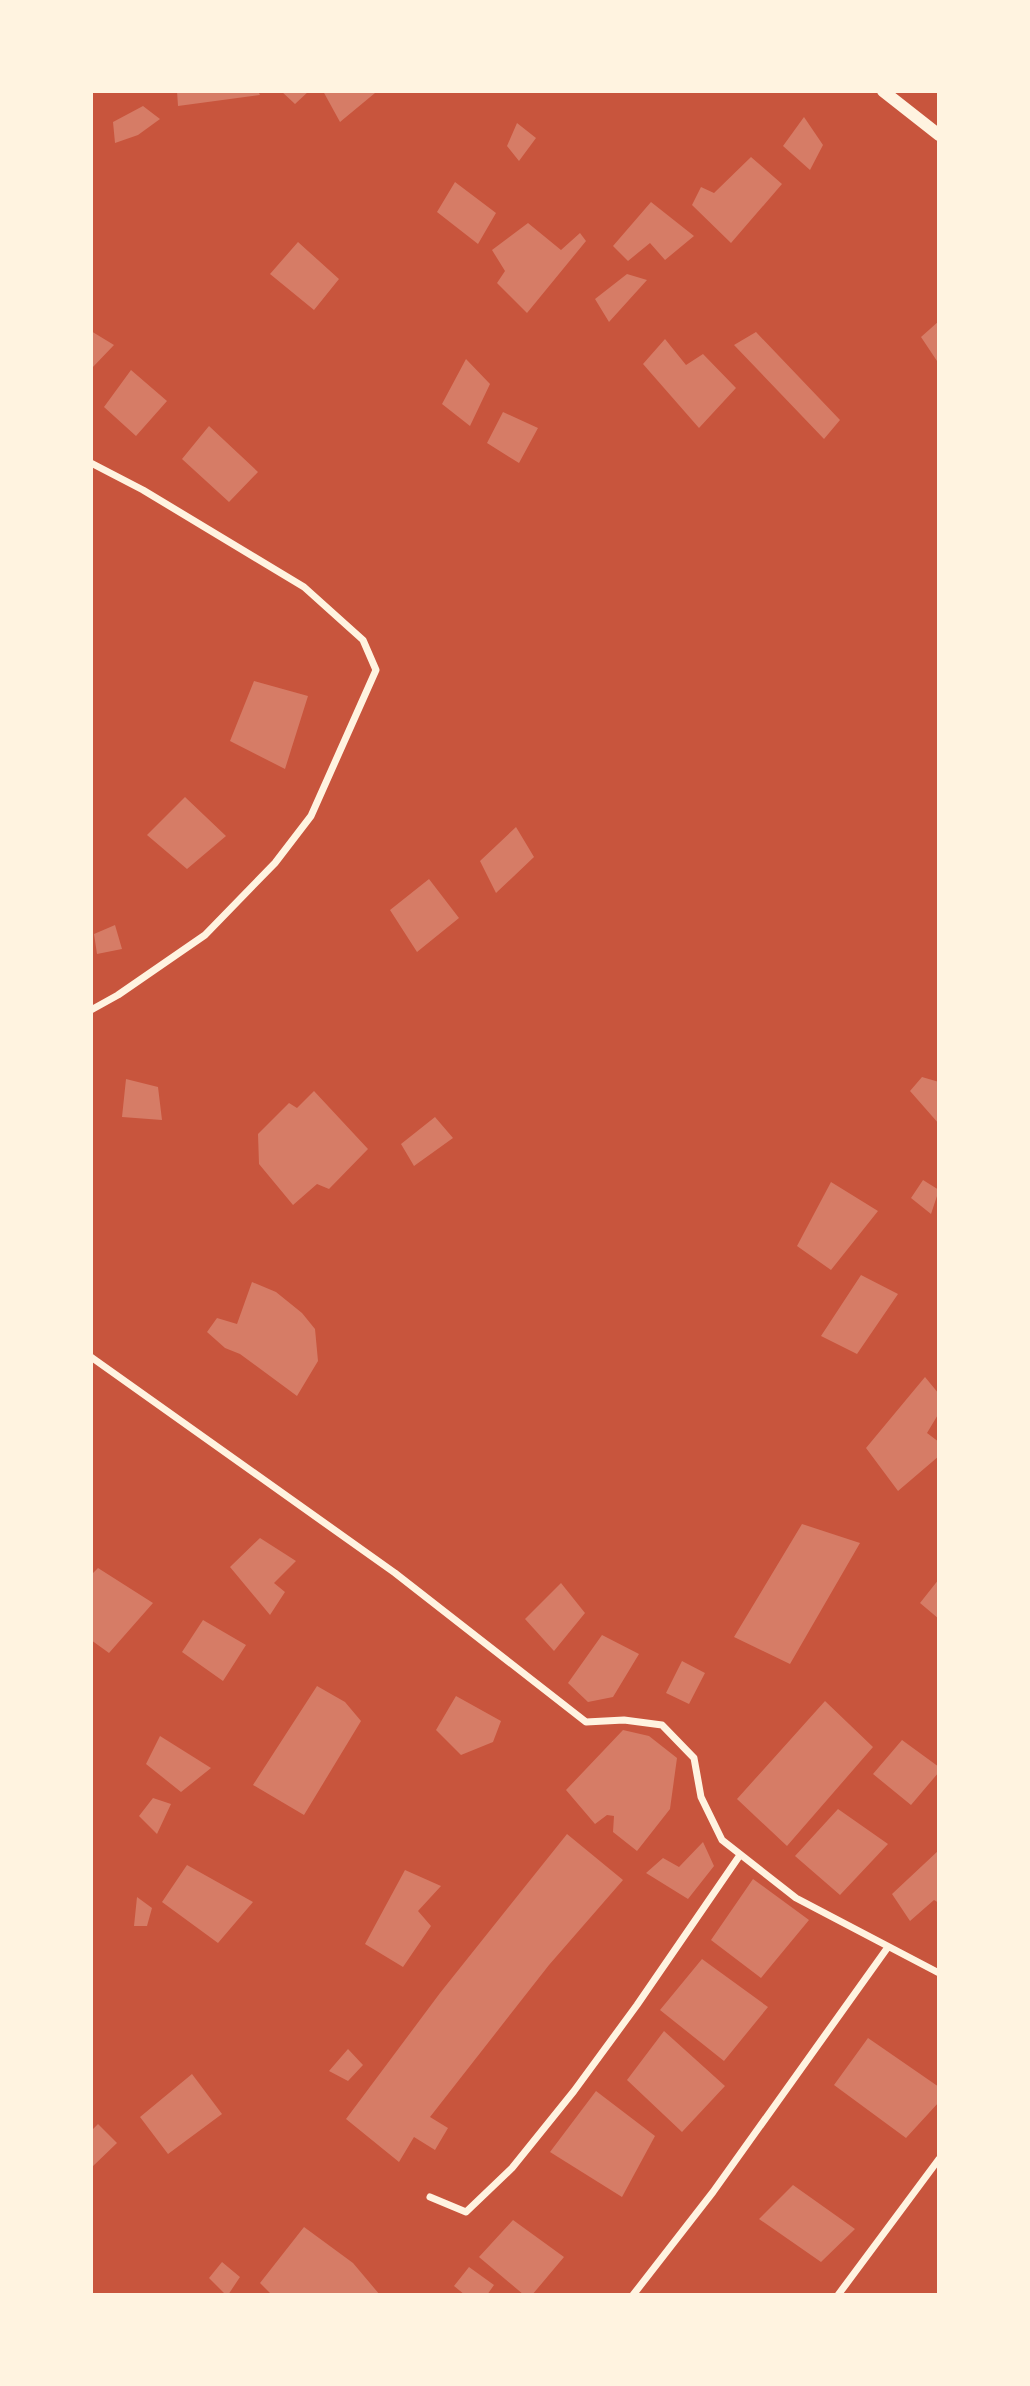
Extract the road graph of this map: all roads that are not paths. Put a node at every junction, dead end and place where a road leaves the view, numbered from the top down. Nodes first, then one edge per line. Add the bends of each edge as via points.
1 (883, 91) edge
2 (939, 135) edge
3 (91, 463) edge
4 (91, 1010) edge
5 (91, 1357) edge
6 (740, 1855) junction
7 (888, 1947) junction
8 (939, 1973) edge
9 (939, 2159) edge
10 (429, 2197) dead end
11 (632, 2295) edge
12 (838, 2295) edge

1 - 2 street
3 - 4 street via 304,587 363,640 376,670 311,816 275,863 205,934
5 - 6 street via 395,1573 586,1722 662,1725 694,1758 701,1797 722,1840
6 - 7 street via 796,1898
6 - 10 street via 637,2005 512,2168 466,2211
7 - 8 street
7 - 11 street via 713,2192
9 - 12 street

